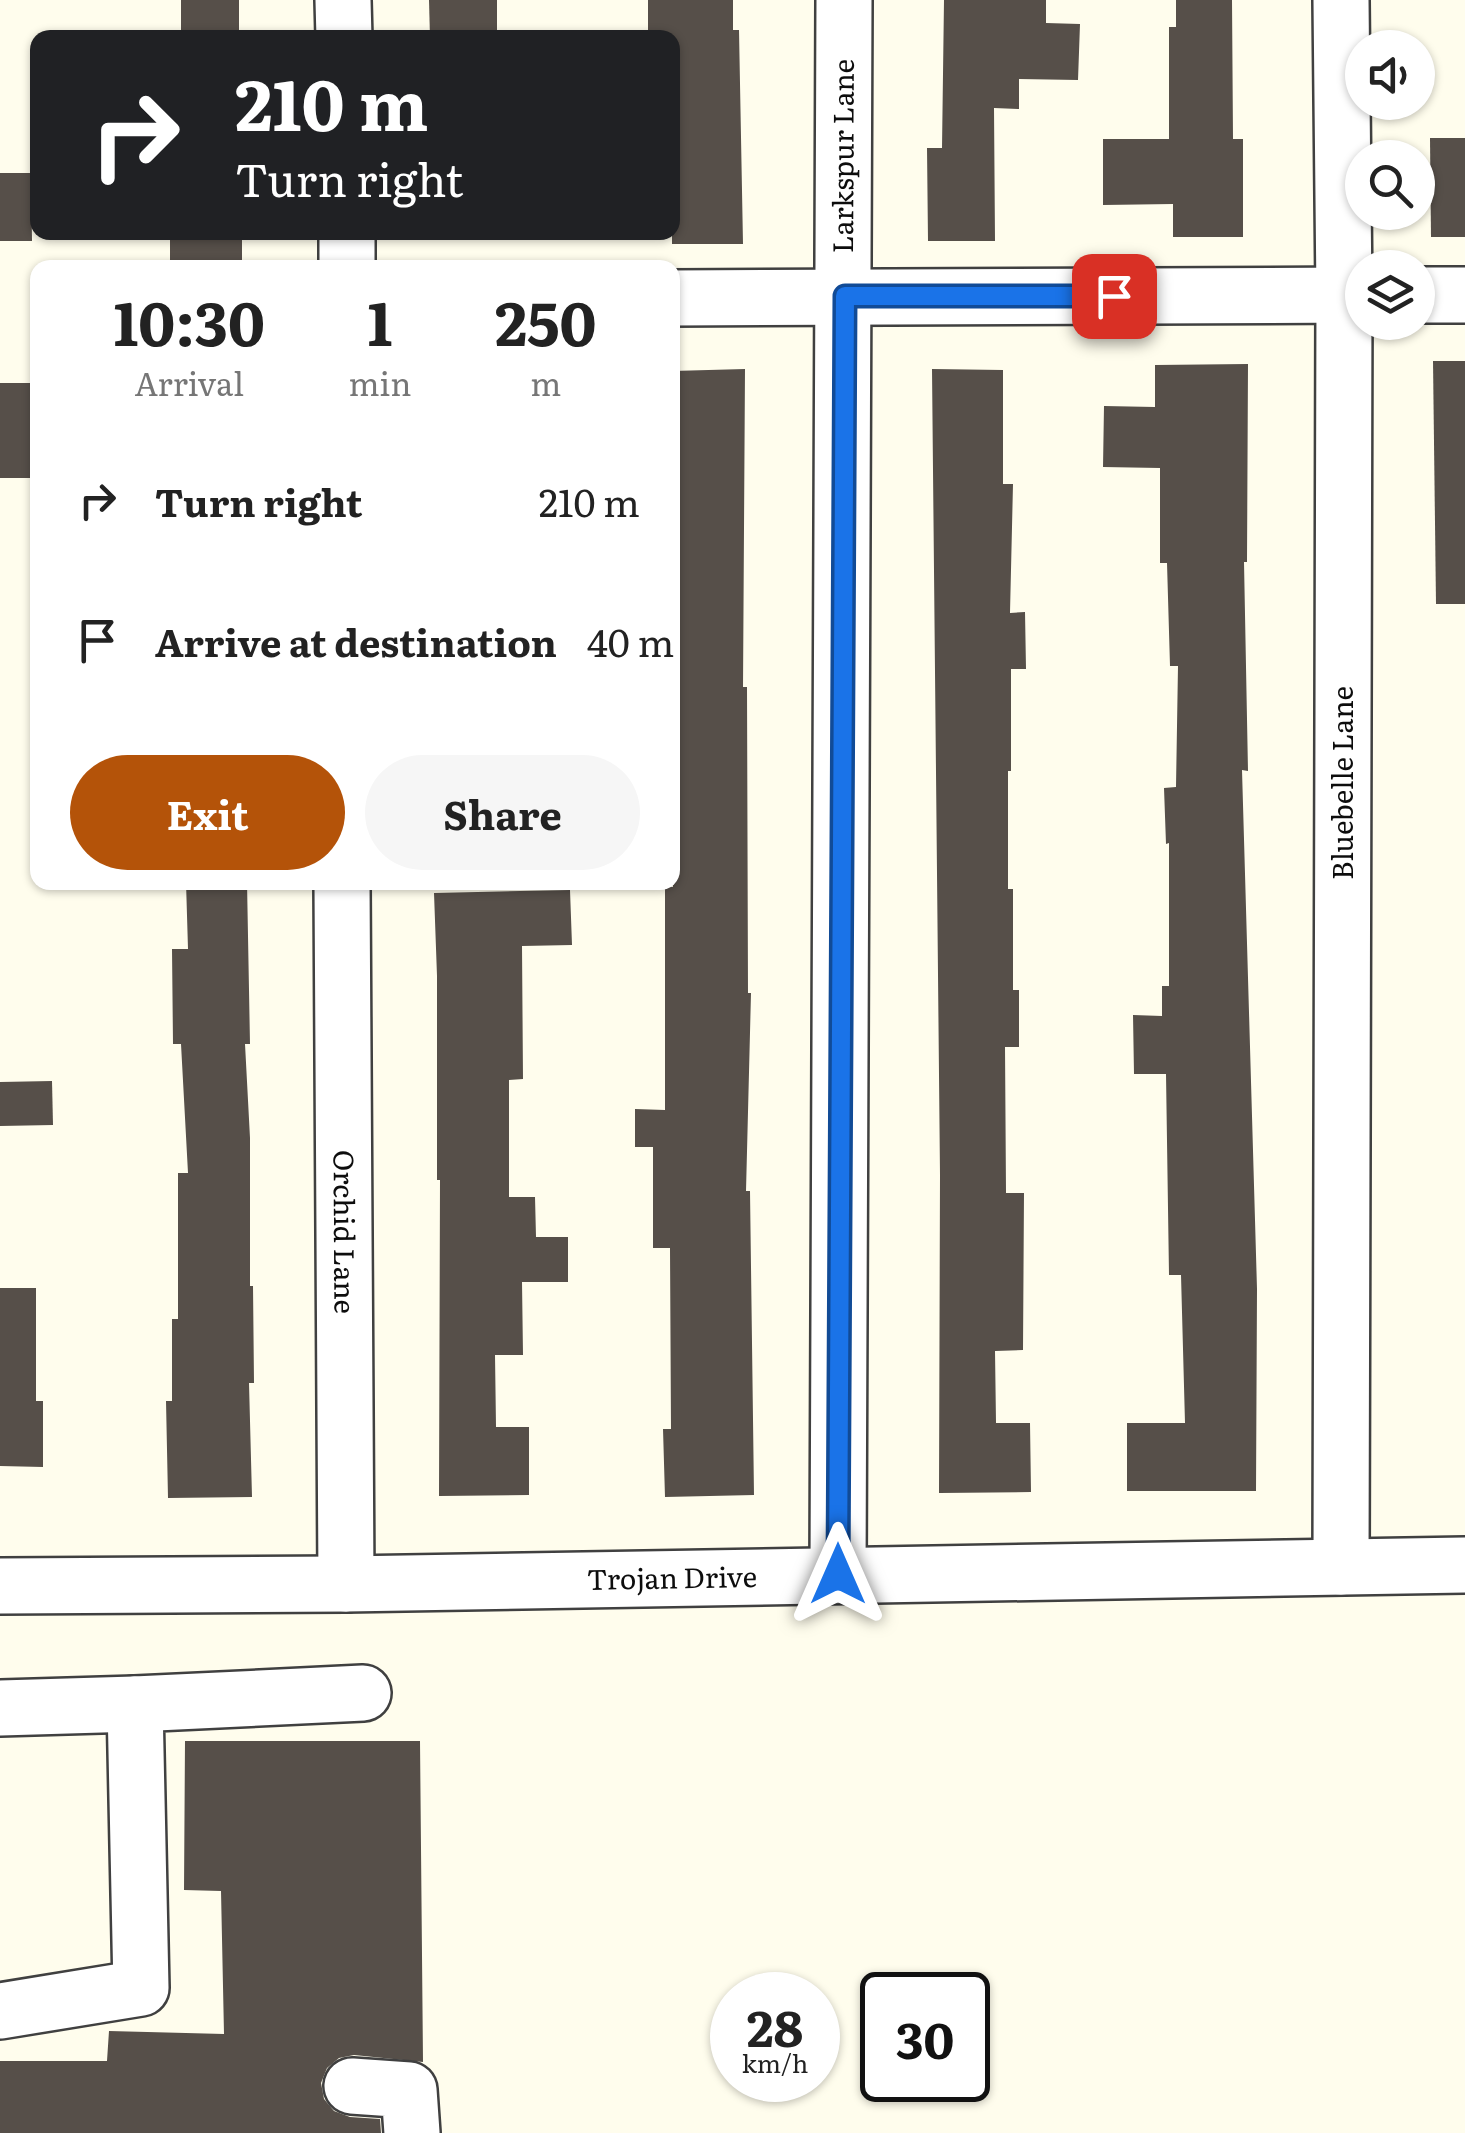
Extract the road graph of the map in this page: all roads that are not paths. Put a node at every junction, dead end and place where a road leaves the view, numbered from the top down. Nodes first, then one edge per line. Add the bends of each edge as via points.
1 (344, 0) edge
2 (844, 0) edge
3 (1341, 0) edge
4 (344, 30) edge
5 (1351, 250) edge
6 (1345, 295) edge
7 (1435, 295) edge
8 (1465, 295) edge
9 (845, 296) junction
10 (680, 298) edge
11 (1353, 340) edge
12 (342, 890) edge
13 (1465, 1565) edge
14 (1342, 1567) junction
15 (838, 1574) junction
16 (346, 1584) junction
17 (0, 1586) edge
18 (363, 1693) dead end
19 (136, 1704) junction
20 (0, 1708) edge
21 (0, 2011) edge
22 (352, 2086) dead end
23 (412, 2133) edge

1 - 4 street
2 - 9 street, Larkspur Lane
3 - 5 street, Bluebelle Lane
6 - 9 street
7 - 8 street
9 - 10 street
9 - 15 street, Larkspur Lane
11 - 14 street, Bluebelle Lane
12 - 16 street, Orchid Lane
13 - 14 street, Trojan Drive
14 - 15 street, Trojan Drive
15 - 16 street, Trojan Drive
16 - 17 street, Trojan Drive
18 - 19 street
19 - 20 street
19 - 21 street via 141,1988
22 - 23 street via 410,2090

